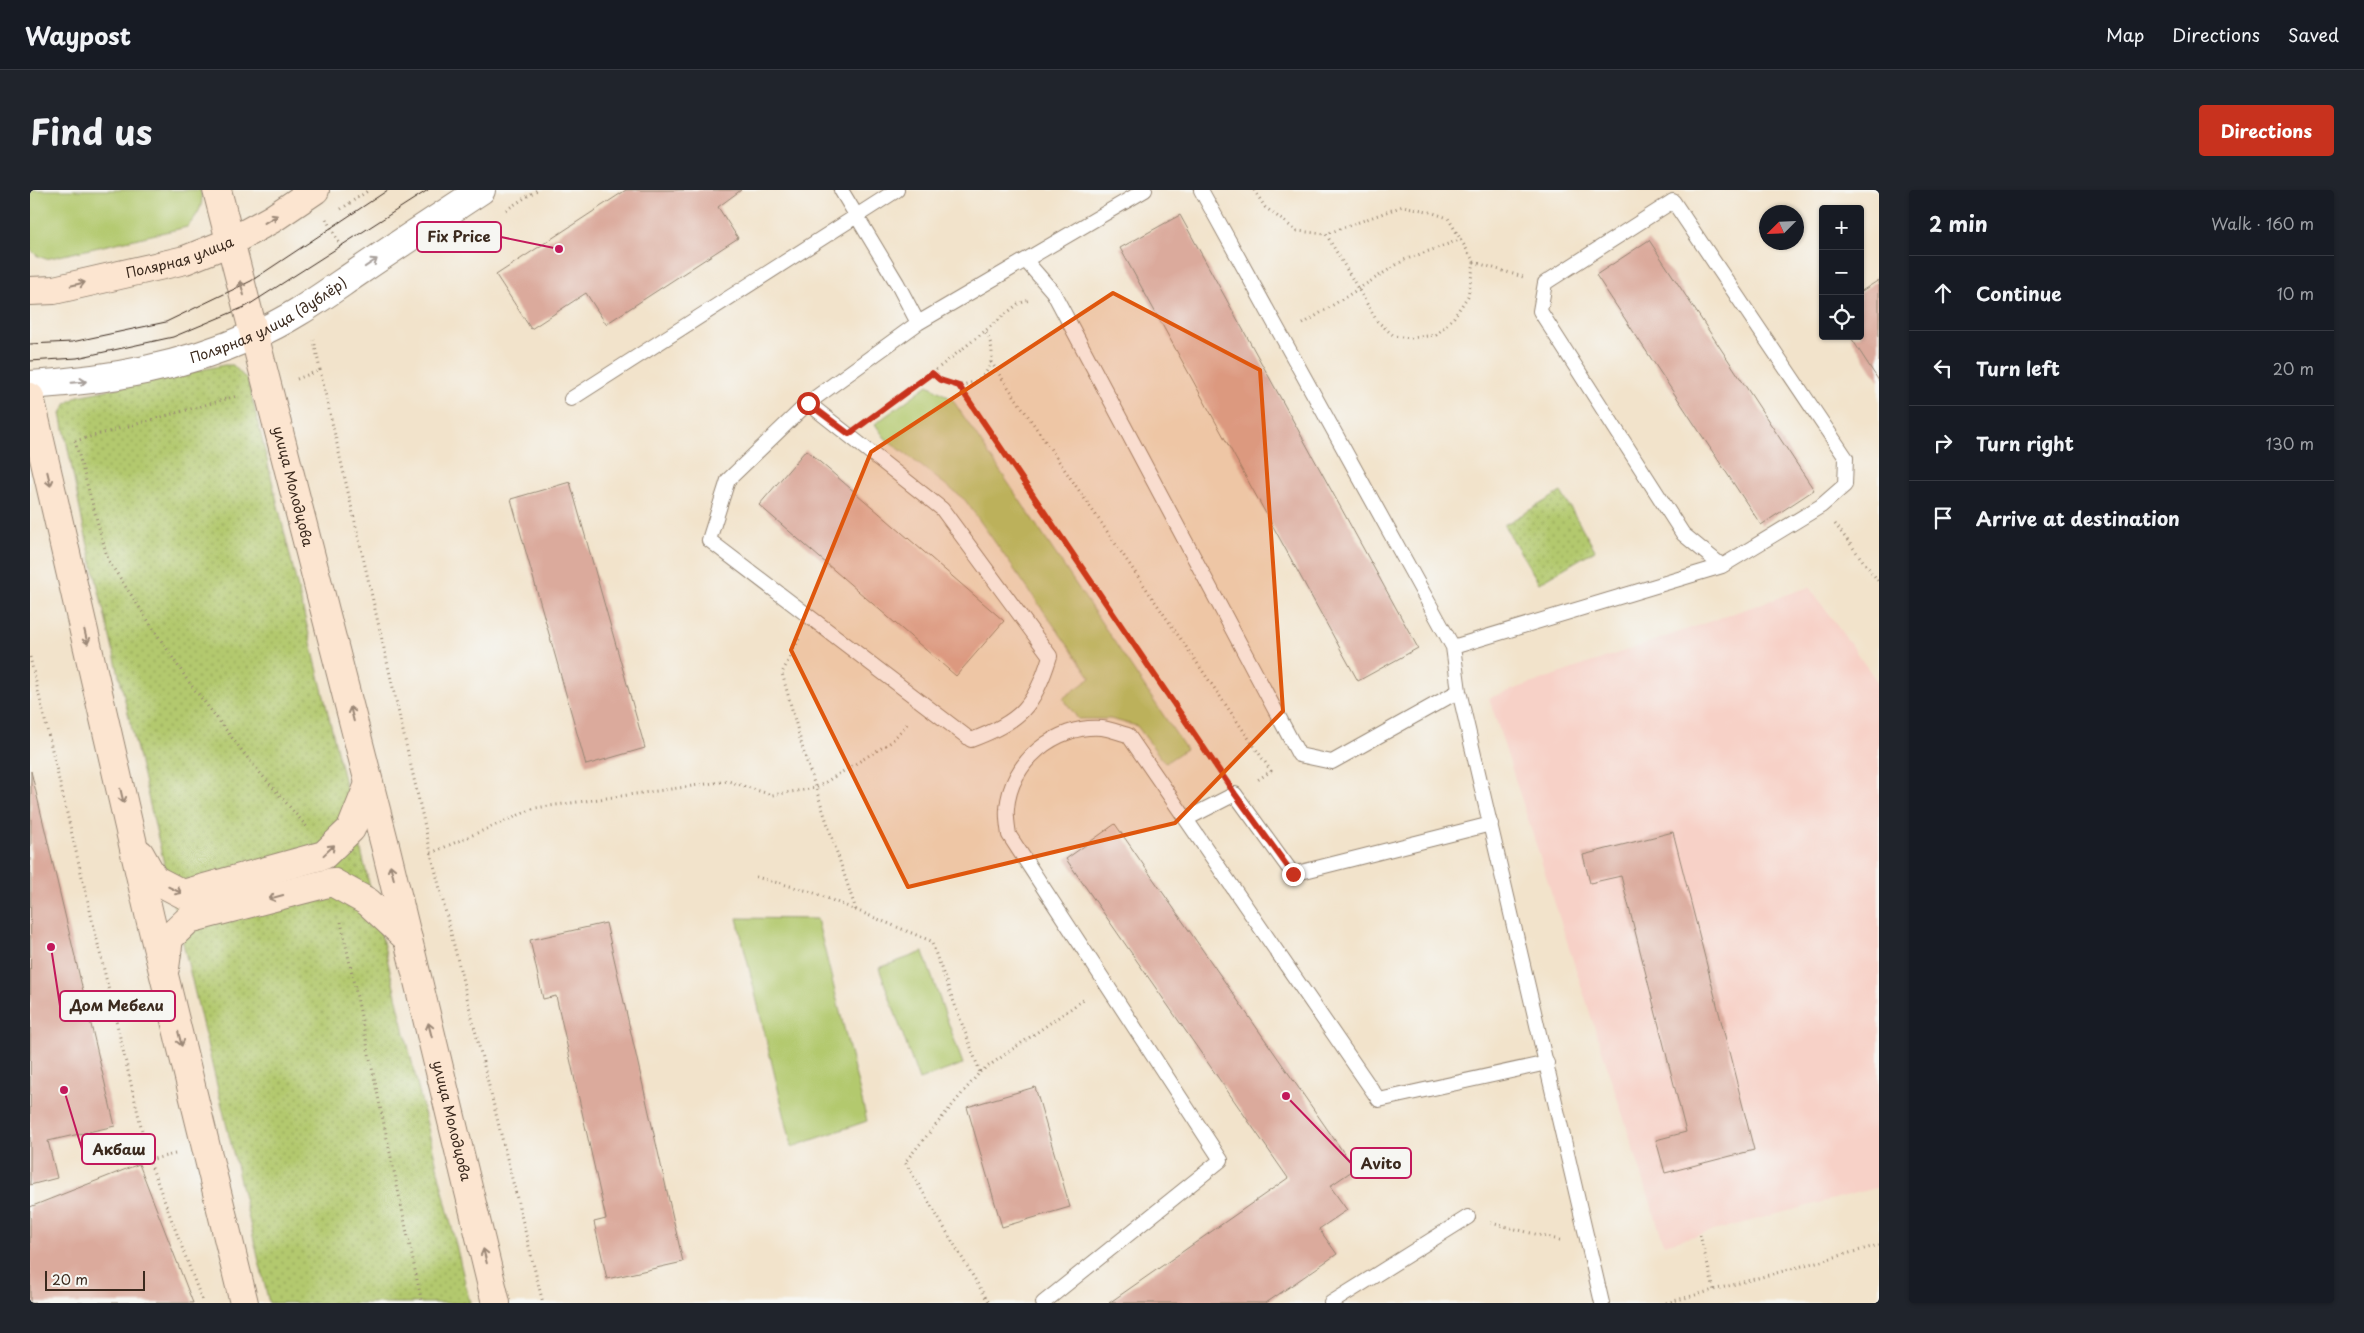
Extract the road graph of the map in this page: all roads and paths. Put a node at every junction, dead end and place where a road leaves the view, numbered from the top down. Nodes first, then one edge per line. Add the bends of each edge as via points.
1 (217, 190) edge
2 (315, 190) edge
3 (369, 190) edge
4 (481, 190) edge
5 (537, 190) edge
6 (841, 190) edge
7 (897, 190) edge
8 (1145, 190) edge
9 (1201, 190) edge
10 (1254, 190) edge
11 (504, 211) dead end
12 (856, 216) junction
13 (1326, 234) junction
14 (1462, 239) junction
15 (230, 242) junction
16 (344, 251) dead end
17 (1026, 261) junction
18 (1474, 262) junction
19 (1546, 283) junction
20 (1358, 289) junction
21 (30, 291) edge
22 (1053, 292) junction
23 (918, 323) junction
24 (985, 331) junction
25 (255, 335) junction
26 (313, 336) dead end
27 (1282, 337) junction
28 (991, 362) junction
29 (320, 370) junction
30 (932, 373) junction
31 (295, 380) dead end
32 (30, 385) edge
33 (959, 386) junction
34 (241, 395) dead end
35 (30, 397) edge
36 (571, 399) dead end
37 (808, 403) junction
38 (849, 434) junction
39 (67, 443) dead end
40 (1821, 506) junction
41 (1722, 566) junction
42 (1879, 582) edge
43 (811, 617) junction
44 (1453, 647) junction
45 (30, 658) edge
46 (1459, 691) junction
47 (925, 704) junction
48 (370, 784) junction
49 (816, 788) junction
50 (1235, 794) junction
51 (1186, 818) junction
52 (1490, 824) junction
53 (133, 842) junction
54 (431, 853) junction
55 (756, 877) dead end
56 (856, 910) junction
57 (408, 938) junction
58 (164, 974) junction
59 (1106, 984) junction
60 (1547, 1063) junction
61 (980, 1072) junction
62 (206, 1148) junction
63 (150, 1160) junction
64 (1468, 1217) joint
65 (1700, 1235) dead end
66 (1879, 1245) edge
67 (1590, 1248) junction
68 (1714, 1290) junction
69 (203, 1303) edge
70 (244, 1303) edge
71 (496, 1303) edge
72 (542, 1303) edge
73 (989, 1303) edge
74 (1043, 1303) edge
75 (1331, 1303) edge
76 (1602, 1303) edge
77 (1666, 1303) edge

1 - 15 street, улица Молодцова
15 -> 2 street, Полярная улица
3 - 16 path via 325,219
25 -> 4 street, Полярная улица (дублёр) via 307,308
5 - 11 path
6 - 12 lane
7 - 12 lane
8 - 17 lane
9 - 27 lane
10 - 13 path via 1265,207 1297,231
12 - 23 lane
12 - 36 lane
13 - 14 path via 1403,206 1448,218
13 - 20 path
14 - 18 path
14 - 20 path via 1404,260
21 -> 15 street, Полярная улица via 54,290 185,260
25 -> 15 street, улица Молодцова
17 - 22 lane
17 - 23 lane
18 - 19 path
18 - 20 path via 1468,296 1454,318 1436,335 1394,336 1377,321
19 - 40 lane via 1673,201 1846,458 1845,485
19 - 41 lane via 1540,310 1683,534
20 - 27 path
22 - 24 path via 1018,304
22 - 46 lane via 1299,755 1332,762
23 - 37 lane
24 - 28 path via 992,351
24 - 30 path
32 -> 25 street, Полярная улица (дублёр) via 142,372 199,356
48 -> 25 street, улица Молодцова
26 - 29 path
27 - 44 lane
28 - 33 path via 978,380
28 - 50 path via 1271,771
29 - 31 path
29 - 54 path
30 - 33 path via 940,380
30 - 38 path
33 - 50 path
34 - 39 path
35 -> 53 street
37 - 38 lane
37 - 43 lane via 728,480 709,540
38 - 47 lane via 942,509 1050,656 1041,685 1024,710 1000,729 972,740
40 - 41 lane
40 - 42 path
41 - 44 lane
43 - 47 lane
43 - 49 path via 782,672
44 - 46 lane
45 - 63 path
46 - 52 lane
47 - 49 path via 891,742
53 -> 48 street via 154,879 183,894 324,855 351,829
57 -> 48 street, улица Молодцова
49 - 54 path via 772,795 728,782 536,808
49 - 56 path
50 - 51 lane
50 - 52 lane via 1293,874
51 - 59 lane via 1128,735 1102,728 1074,730 1049,741 1028,758 1013,782 1007,808 1009,836
51 - 60 lane via 1379,1100
52 - 60 lane
53 - 58 street
54 - 72 path
55 - 56 path via 812,892
56 - 61 path via 931,941
57 -> 58 street via 368,902 332,882 189,919 169,938
71 -> 57 street, улица Молодцова
58 -> 62 street
59 - 61 path
59 - 74 lane via 1221,1160
60 - 67 lane
61 - 73 path via 905,1162
62 - 63 path
62 - 70 street
63 - 69 path
64 - 67 path
64 - 75 lane
65 - 68 path
66 - 68 path
67 - 76 lane
68 - 77 path

